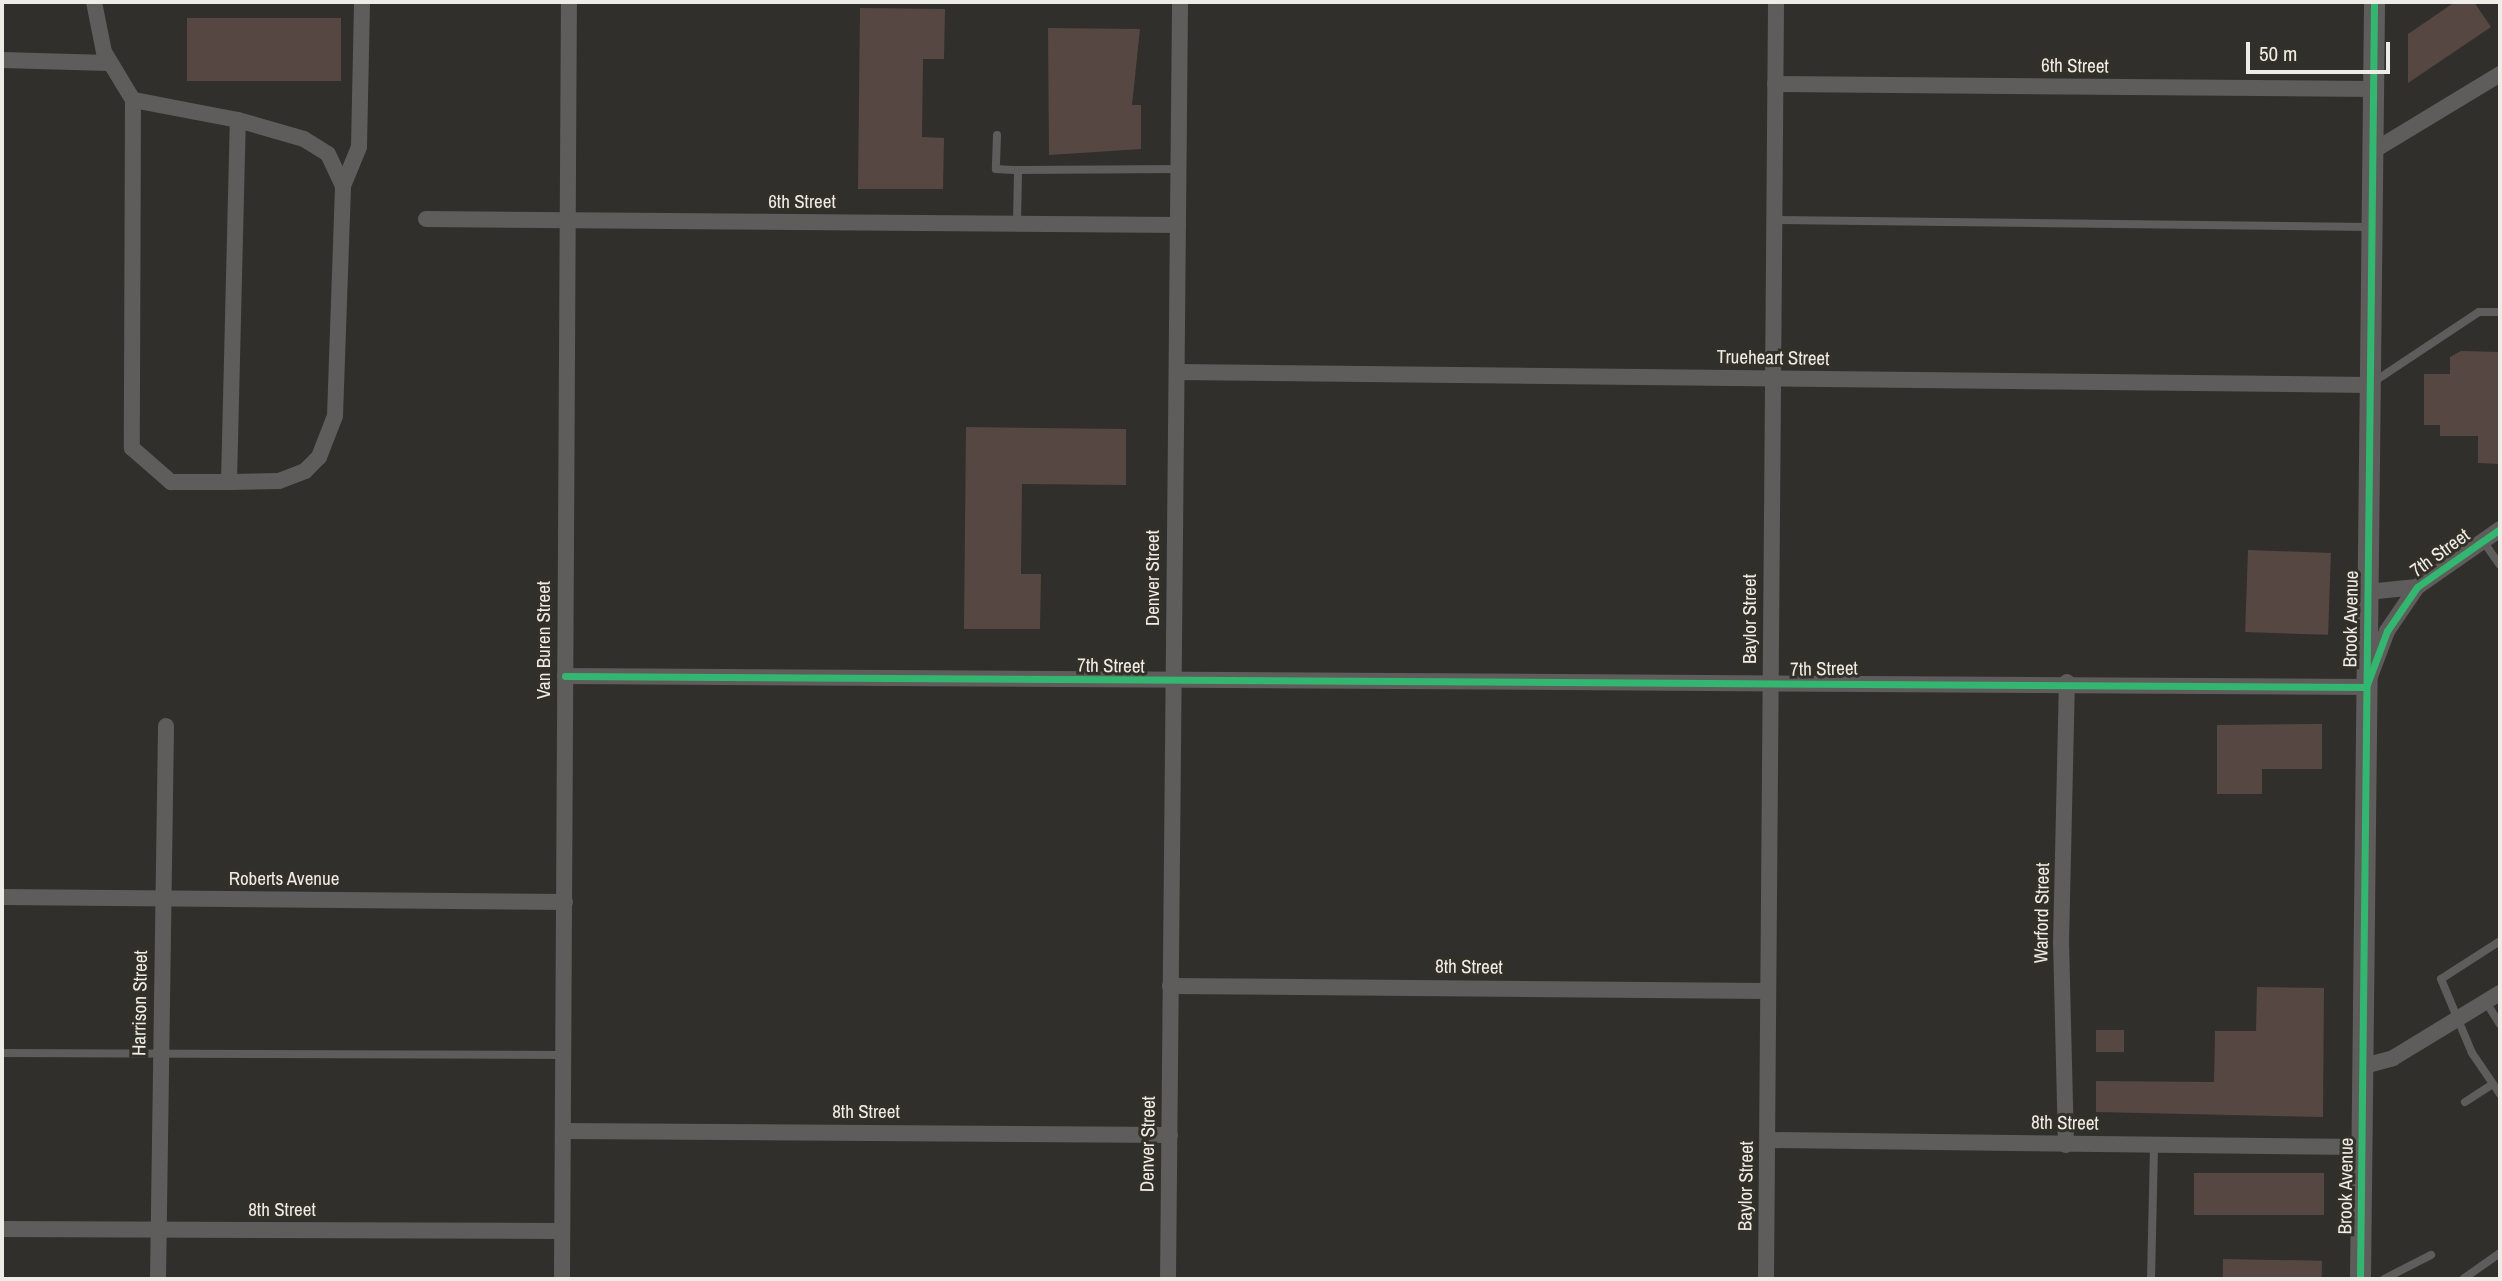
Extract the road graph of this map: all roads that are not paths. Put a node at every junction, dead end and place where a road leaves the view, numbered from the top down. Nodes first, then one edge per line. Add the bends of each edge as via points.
1 (94, 2) edge
2 (362, 2) edge
3 (569, 2) edge
4 (1180, 2) edge
5 (1776, 2) edge
6 (2374, 2) edge
7 (2, 60) edge
8 (109, 63) junction
9 (2500, 74) edge
10 (1775, 84) junction
11 (2374, 89) junction
12 (133, 100) junction
13 (238, 120) junction
14 (997, 135) dead end
15 (2373, 151) junction
16 (1178, 169) junction
17 (1018, 170) junction
18 (343, 186) junction
19 (426, 219) dead end
20 (567, 220) junction
21 (1774, 220) junction
22 (1017, 224) junction
23 (1178, 225) junction
24 (2372, 227) junction
25 (2500, 312) edge
26 (1177, 372) junction
27 (1773, 379) junction
28 (2370, 385) junction
29 (229, 482) junction
30 (2500, 530) edge
31 (2483, 541) junction
32 (2500, 565) edge
33 (2417, 586) junction
34 (2367, 592) junction
35 (565, 676) junction
36 (1174, 682) junction
37 (2067, 682) junction
38 (1771, 686) junction
39 (2366, 687) junction
40 (166, 726) dead end
41 (2, 897) edge
42 (162, 899) junction
43 (565, 902) junction
44 (2500, 941) edge
45 (1170, 986) junction
46 (1768, 991) junction
47 (2500, 993) edge
48 (2486, 1002) junction
49 (2458, 1019) junction
50 (2500, 1024) edge
51 (2, 1053) edge
52 (160, 1054) junction
53 (564, 1055) junction
54 (2364, 1066) junction
55 (2493, 1084) junction
56 (2500, 1094) edge
57 (2465, 1102) dead end
58 (563, 1131) junction
59 (1170, 1135) junction
60 (1768, 1140) junction
61 (2066, 1144) junction
62 (2154, 1145) junction
63 (2362, 1147) junction
64 (2, 1229) edge
65 (159, 1230) junction
66 (562, 1231) junction
67 (2500, 1253) edge
68 (2431, 1255) dead end
69 (158, 1279) edge
70 (562, 1279) edge
71 (1168, 1279) edge
72 (1766, 1279) edge
73 (2151, 1279) edge
74 (2360, 1279) edge
75 (2384, 1279) edge
76 (2463, 1279) edge

1 - 8 street
2 - 18 street via 359,147
3 - 20 street, Van Buren Street
4 - 16 street, Denver Street
5 - 10 street, Baylor Street
6 - 11 street, Brook Avenue
7 - 8 street
8 - 12 street
9 - 15 street
10 - 11 street, 6th Street
10 - 21 street, Baylor Street
11 - 15 street, Brook Avenue
12 - 13 street
12 - 29 street via 132,448 171,482
13 - 18 street via 304,139 328,154
13 - 29 street
14 - 17 lane via 996,169
15 - 24 street, Brook Avenue
16 - 17 lane
16 - 23 street, Denver Street
17 - 22 lane
18 - 29 street via 335,416 319,457 305,471 279,481
19 - 20 street, 6th Street
20 - 22 street, 6th Street
20 - 35 street, Van Buren Street
21 - 24 lane
21 - 27 street, Baylor Street
22 - 23 street, 6th Street
23 - 26 street, Denver Street
24 - 28 street, Brook Avenue
25 - 28 lane via 2479,312
26 - 27 street, Trueheart Street
26 - 36 street, Denver Street
27 - 28 street, Trueheart Street
27 - 38 street, Baylor Street
28 - 34 street, Brook Avenue
30 - 31 street, 7th Street
31 - 32 lane
31 - 33 street, 7th Street
33 - 34 street, 7th Street
33 - 39 street, 7th Street via 2387,631
34 - 39 street, Brook Avenue
35 - 36 street, 7th Street
35 - 43 street, Van Buren Street
36 - 38 street, 7th Street
36 - 45 street, Denver Street
37 - 38 street, 7th Street
37 - 39 street, 7th Street
37 - 61 street, Warford Street via 2061,943
38 - 46 street, Baylor Street
39 - 54 street, Brook Avenue
40 - 42 street, Harrison Street
41 - 42 street, Roberts Avenue
42 - 43 street, Roberts Avenue
42 - 52 street, Harrison Street
43 - 53 street, Van Buren Street
44 - 49 lane via 2441,979
45 - 46 street, 8th Street
45 - 59 street, Denver Street
46 - 60 street, Baylor Street
47 - 48 street
48 - 49 street
48 - 50 lane
49 - 54 street via 2393,1058
49 - 55 lane
51 - 52 lane
52 - 53 lane
52 - 65 street, Harrison Street
53 - 58 street, Van Buren Street
54 - 63 street, Brook Avenue
55 - 56 lane
55 - 57 lane
58 - 59 street, 8th Street
58 - 66 street, Van Buren Street
59 - 71 street, Denver Street
60 - 61 street, 8th Street
60 - 72 street, Baylor Street
61 - 62 street, 8th Street
62 - 63 street, 8th Street
62 - 73 lane
63 - 74 street, Brook Avenue
64 - 65 street, 8th Street
65 - 66 street, 8th Street
65 - 69 street, Harrison Street
66 - 70 street, Van Buren Street
67 - 76 lane
68 - 75 lane

